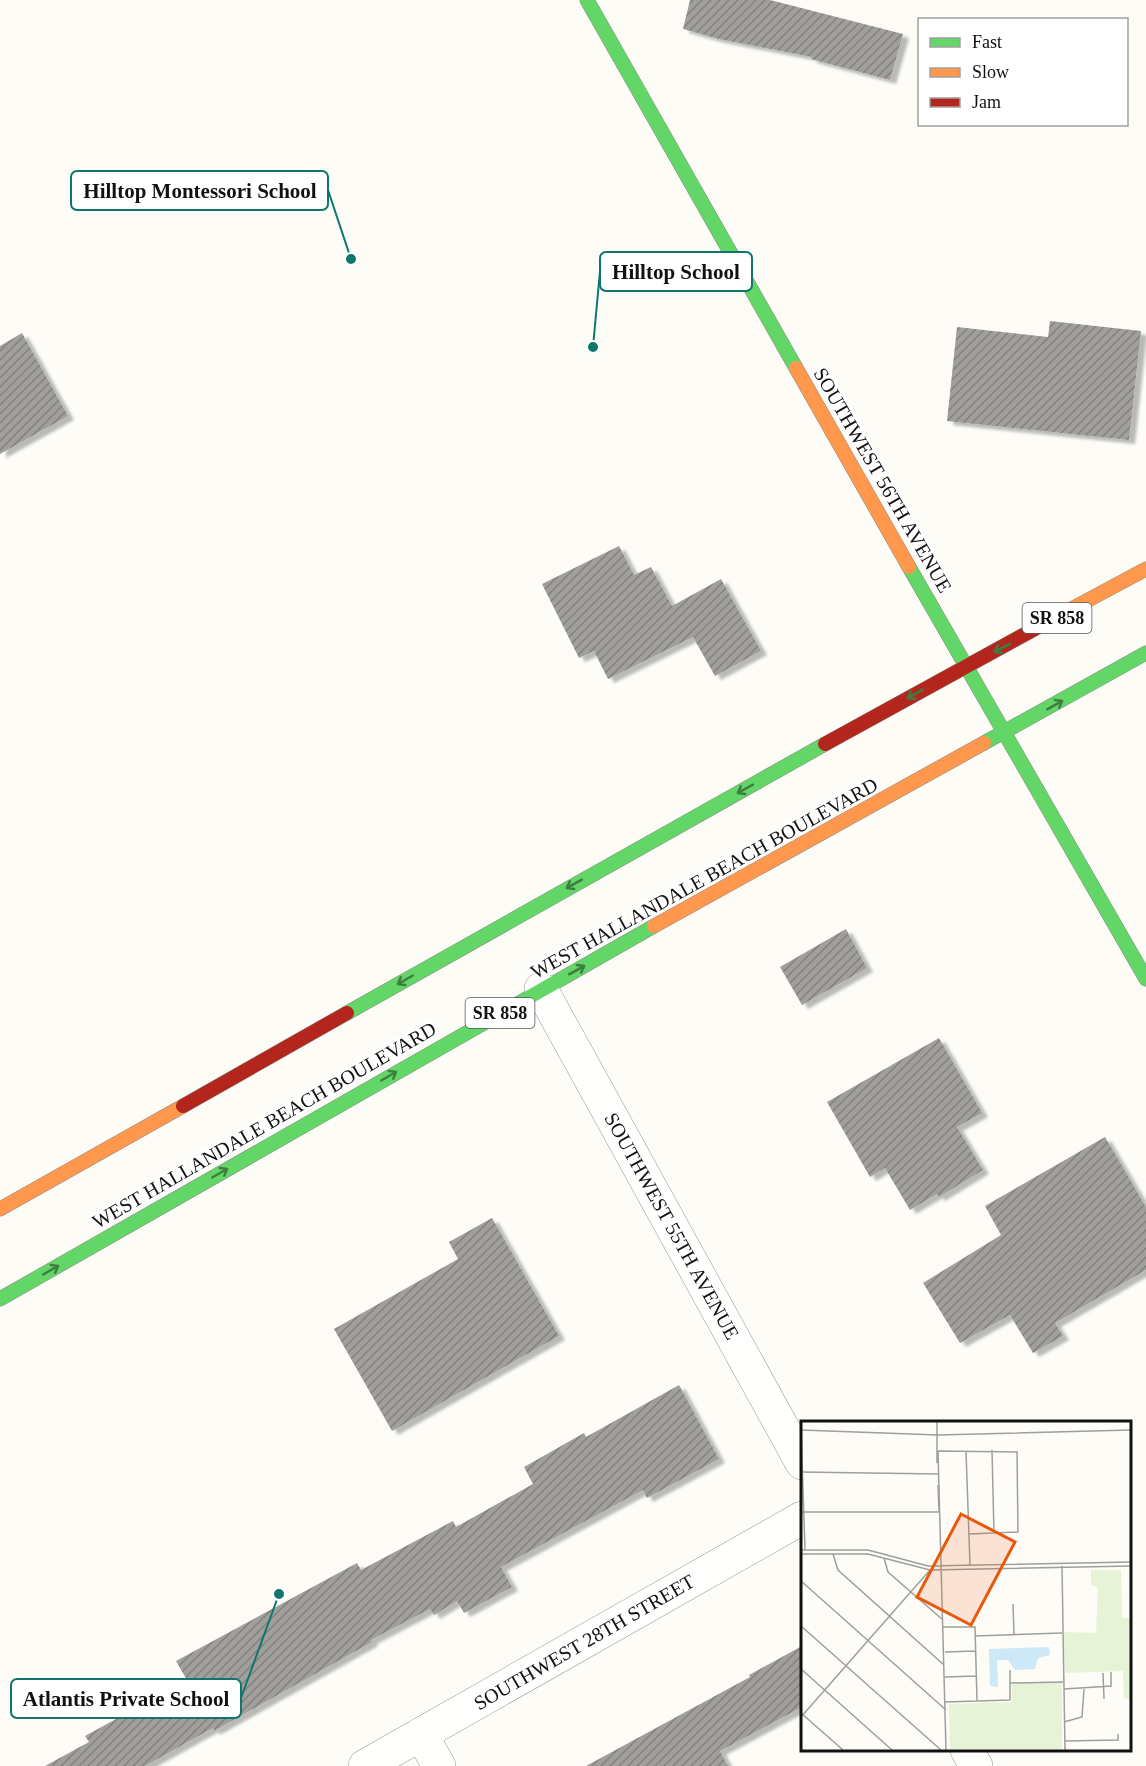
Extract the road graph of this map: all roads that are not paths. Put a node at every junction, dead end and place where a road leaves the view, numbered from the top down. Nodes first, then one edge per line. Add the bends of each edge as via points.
1 (587, 0) edge
2 (1146, 569) edge
3 (1146, 653) edge
4 (966, 665) junction
5 (1004, 733) junction
6 (1146, 980) edge
7 (541, 989) junction
8 (0, 1209) edge
9 (0, 1299) edge
10 (801, 1461) edge
11 (801, 1519) edge
12 (421, 1734) junction
13 (968, 1751) edge
14 (365, 1766) edge
15 (439, 1766) edge
16 (976, 1766) edge

1 - 4 main road, SOUTHWEST 56TH AVENUE
2 -> 4 main road, SR 858
5 -> 3 main road, WEST HALLANDALE BEACH BOULEVARD / SR 858
4 - 5 main road, SOUTHWEST 56TH AVENUE
4 -> 8 main road, SR 858
5 - 6 main road, SOUTHWEST 56TH AVENUE
7 -> 5 main road, WEST HALLANDALE BEACH BOULEVARD / SR 858
9 -> 7 main road, WEST HALLANDALE BEACH BOULEVARD / SR 858
7 - 10 street, SOUTHWEST 55TH AVENUE
11 - 12 street, SOUTHWEST 28TH STREET
12 - 14 street, SOUTHWEST 28TH STREET
12 - 15 street
13 - 16 street

